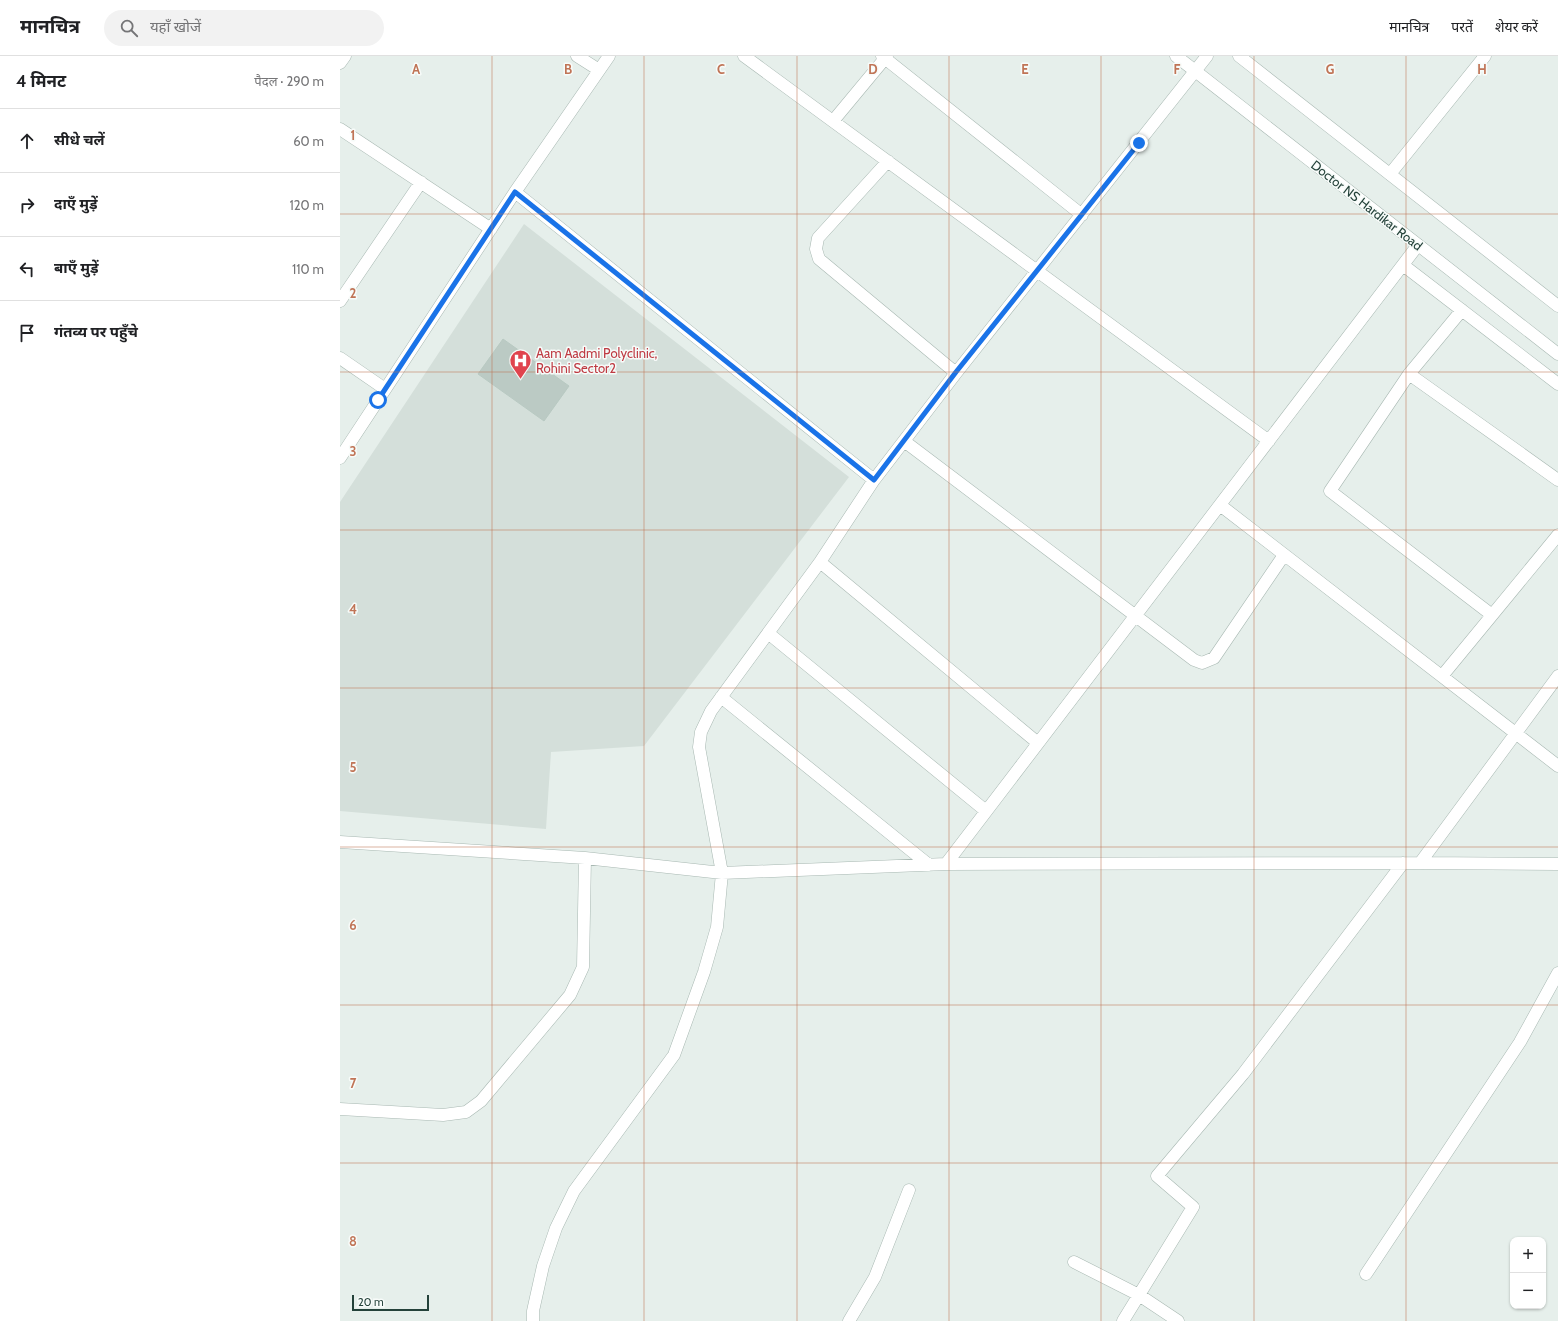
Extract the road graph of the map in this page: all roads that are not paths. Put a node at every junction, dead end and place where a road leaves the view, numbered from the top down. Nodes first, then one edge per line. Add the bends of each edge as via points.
1 (345, 56) edge
2 (577, 56) edge
3 (609, 56) edge
4 (744, 56) edge
5 (1176, 56) edge
6 (1207, 56) edge
7 (1239, 56) edge
8 (1485, 56) edge
9 (885, 57) edge
10 (340, 63) edge
11 (599, 70) junction
12 (1195, 71) junction
13 (833, 121) junction
14 (340, 129) edge
15 (888, 161) junction
16 (1390, 174) junction
17 (421, 182) junction
18 (515, 192) junction
19 (1082, 215) junction
20 (491, 229) junction
21 (1418, 245) junction
22 (1403, 265) junction
23 (1038, 271) junction
24 (340, 301) edge
25 (1558, 306) edge
26 (1462, 310) junction
27 (1558, 354) edge
28 (340, 358) edge
29 (956, 372) junction
30 (1409, 374) junction
31 (1558, 384) edge
32 (386, 389) junction
33 (1269, 441) junction
34 (904, 442) junction
35 (340, 458) edge
36 (874, 480) junction
37 (1558, 480) edge
38 (1220, 505) junction
39 (1558, 535) edge
40 (1284, 555) junction
41 (820, 562) junction
42 (1492, 615) junction
43 (1135, 617) junction
44 (768, 633) junction
45 (1442, 676) junction
46 (1558, 676) edge
47 (721, 697) junction
48 (1516, 733) junction
49 (1038, 743) junction
50 (1558, 766) edge
51 (986, 811) junction
52 (340, 842) edge
53 (585, 858) junction
54 (1402, 863) junction
55 (1420, 863) junction
56 (946, 864) junction
57 (1558, 864) edge
58 (929, 865) junction
59 (722, 873) junction
60 (1558, 973) edge
61 (340, 1109) edge
62 (909, 1190) dead end
63 (1074, 1262) dead end
64 (1366, 1274) dead end
65 (1139, 1295) junction
66 (533, 1321) edge
67 (849, 1321) edge
68 (1123, 1321) edge
69 (1178, 1321) edge

1 - 10 street
2 - 11 street
3 - 11 street
4 - 13 street
5 - 12 street, Doctor NS Hardikar Road
6 - 12 street
7 - 16 street
8 - 16 street
9 - 13 street
9 - 19 street
11 - 18 street
12 - 19 street
12 - 21 street, Doctor NS Hardikar Road
13 - 15 street
14 - 17 street
15 - 23 street
15 - 29 street via 818,238 816,249 819,259
16 - 25 street
17 - 20 street
17 - 24 street
18 - 20 street
18 - 36 street
19 - 23 street
20 - 32 street
21 - 22 street
21 - 27 street, Doctor NS Hardikar Road
22 - 26 street
22 - 33 street
23 - 29 street
23 - 33 street
26 - 30 street
26 - 31 street
28 - 32 street
29 - 34 street
30 - 37 street
30 - 42 street via 1330,491
32 - 35 street
33 - 38 street
34 - 36 street
34 - 43 street
36 - 41 street
38 - 40 street
38 - 43 street
39 - 42 street
40 - 43 street via 1210,661 1202,663 1194,660
40 - 45 street
41 - 44 street
41 - 49 street
42 - 45 street
43 - 49 street
44 - 47 street
44 - 51 street
45 - 48 street
46 - 48 street
47 - 58 street
47 - 59 street via 701,732 699,747
48 - 50 street
48 - 55 street
49 - 51 street
51 - 56 street
52 - 53 street
53 - 59 street
53 - 61 street via 583,967 577,982 570,995 481,1101 466,1112 443,1115
54 - 55 street
54 - 56 street
54 - 65 street via 1243,1074 1157,1176 1193,1207
55 - 57 street
56 - 58 street
58 - 59 street
59 - 66 street via 717,927 704,972 674,1055 574,1191 556,1228 543,1266
60 - 64 street via 1520,1042
62 - 67 street via 876,1277
63 - 65 street
65 - 68 street
65 - 69 street

